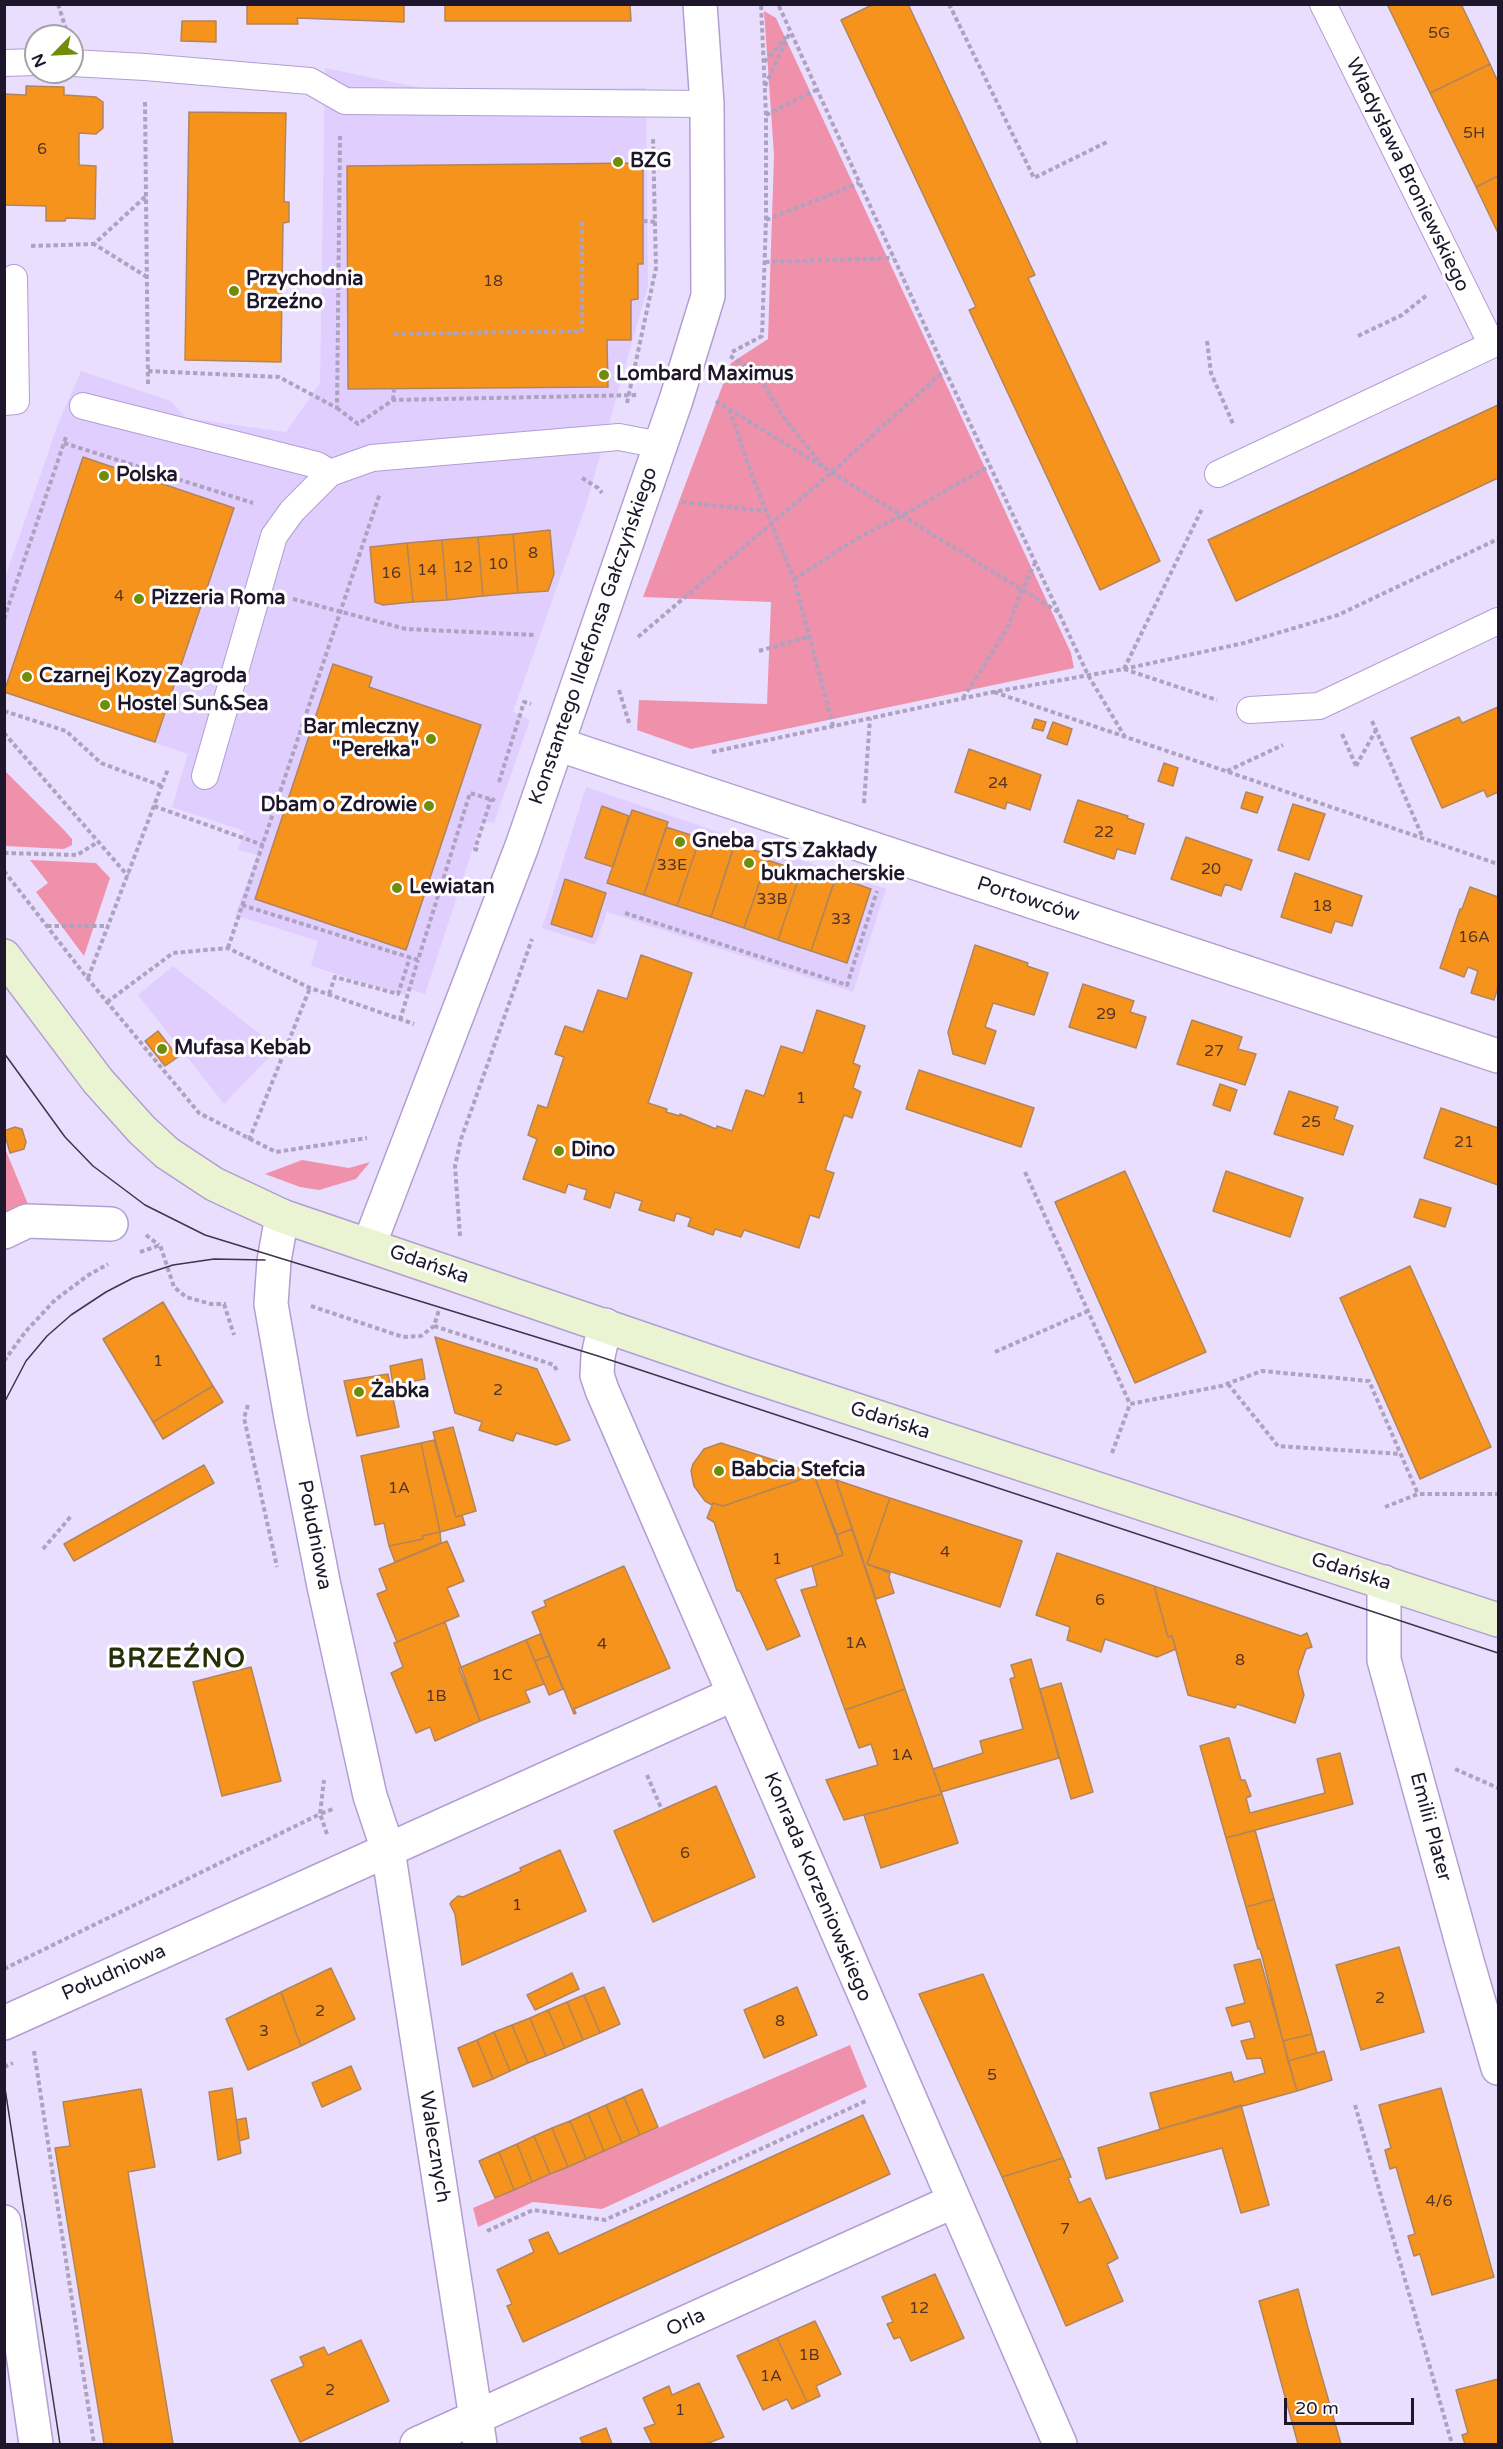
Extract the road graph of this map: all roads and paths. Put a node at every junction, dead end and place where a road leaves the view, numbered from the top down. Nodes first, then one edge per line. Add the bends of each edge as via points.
1 (58, 4) edge
2 (700, 4) edge
3 (778, 4) edge
4 (949, 4) edge
5 (1323, 4) edge
6 (65, 24) edge
7 (790, 32) junction
8 (24, 62) edge
9 (764, 62) dead end
10 (4, 63) edge
11 (84, 64) edge
12 (145, 67) junction
13 (765, 87) dead end
14 (816, 90) junction
15 (345, 101) junction
16 (652, 104) junction
17 (707, 104) junction
18 (766, 115) dead end
19 (1109, 141) dead end
20 (859, 183) junction
21 (146, 196) junction
22 (766, 220) dead end
23 (644, 221) dead end
24 (582, 222) dead end
25 (656, 222) junction
26 (94, 244) junction
27 (25, 246) dead end
28 (893, 258) junction
29 (765, 262) dead end
30 (1453, 267) junction
31 (147, 277) junction
32 (14, 278) dead end
33 (394, 334) dead end
34 (1358, 336) dead end
35 (1207, 341) dead end
36 (1495, 344) edge
37 (728, 355) dead end
38 (945, 370) junction
39 (148, 371) junction
40 (394, 389) dead end
41 (709, 396) dead end
42 (393, 400) junction
43 (4, 402) edge
44 (83, 406) joint
45 (337, 408) junction
46 (728, 408) junction
47 (148, 423) junction
48 (64, 443) junction
49 (660, 445) junction
50 (1249, 459) junction
51 (990, 466) junction
52 (825, 469) junction
53 (330, 473) junction
54 (831, 473) junction
55 (1218, 474) joint
56 (580, 477) dead end
57 (383, 482) dead end
58 (605, 499) dead end
59 (672, 501) dead end
60 (256, 504) dead end
61 (765, 511) junction
62 (901, 516) junction
63 (771, 524) junction
64 (1498, 539) edge
65 (1036, 562) junction
66 (794, 579) junction
67 (1022, 590) junction
68 (286, 597) dead end
69 (341, 611) junction
70 (1060, 613) junction
71 (4, 619) edge
72 (1498, 621) edge
73 (536, 635) dead end
74 (811, 636) junction
75 (637, 637) dead end
76 (759, 651) dead end
77 (1124, 669) junction
78 (1088, 675) junction
79 (620, 681) dead end
80 (993, 692) junction
81 (963, 698) junction
82 (1250, 710) joint
83 (4, 711) edge
84 (1369, 715) dead end
85 (518, 718) dead end
86 (870, 718) junction
87 (833, 726) junction
88 (631, 729) dead end
89 (1340, 730) dead end
90 (1376, 730) junction
91 (5, 736) edge
92 (1125, 737) junction
93 (557, 744) junction
94 (711, 753) dead end
95 (205, 776) dead end
96 (491, 799) junction
97 (864, 805) dead end
98 (154, 806) junction
99 (1424, 839) junction
100 (98, 842) junction
101 (263, 844) junction
102 (487, 853) dead end
103 (4, 854) edge
104 (1498, 864) edge
105 (4, 871) edge
106 (128, 876) junction
107 (878, 889) dead end
108 (242, 905) junction
109 (625, 913) dead end
110 (47, 926) junction
111 (108, 926) junction
112 (534, 932) dead end
113 (228, 948) junction
114 (4, 956) edge
115 (410, 957) junction
116 (418, 960) junction
117 (88, 979) junction
118 (310, 988) junction
119 (329, 994) junction
120 (107, 1002) junction
121 (400, 1020) junction
122 (420, 1027) dead end
123 (1498, 1056) edge
124 (368, 1138) dead end
125 (249, 1140) junction
126 (455, 1166) dead end
127 (1025, 1172) dead end
128 (282, 1216) junction
129 (111, 1224) dead end
130 (4, 1232) edge
131 (369, 1245) junction
132 (137, 1252) dead end
133 (113, 1262) dead end
134 (234, 1303) dead end
135 (224, 1304) junction
136 (306, 1305) dead end
137 (1088, 1311) junction
138 (605, 1325) junction
139 (434, 1326) dead end
140 (234, 1337) dead end
141 (996, 1352) dead end
142 (4, 1361) edge
143 (1228, 1384) junction
144 (249, 1401) dead end
145 (1130, 1404) junction
146 (1111, 1454) dead end
147 (1401, 1454) junction
148 (1418, 1494) junction
149 (1498, 1494) edge
150 (1385, 1507) dead end
151 (72, 1515) dead end
152 (43, 1549) dead end
153 (278, 1574) dead end
154 (1384, 1582) junction
155 (1498, 1620) edge
156 (734, 1694) junction
157 (1450, 1766) dead end
158 (645, 1769) dead end
159 (324, 1779) dead end
160 (1498, 1788) edge
161 (662, 1810) dead end
162 (388, 1850) junction
163 (22, 1960) junction
164 (4, 1969) edge
165 (16, 2017) edge
166 (45, 2048) dead end
167 (35, 2053) junction
168 (25, 2058) dead end
169 (15, 2062) dead end
170 (4, 2067) edge
171 (1498, 2068) edge
172 (877, 2096) dead end
173 (1355, 2105) dead end
174 (954, 2201) junction
175 (4, 2222) edge
176 (479, 2234) dead end
177 (478, 2431) edge
178 (36, 2445) edge
179 (94, 2445) edge
180 (417, 2445) edge
181 (1060, 2445) edge
182 (1452, 2445) edge

1 - 6 path
2 - 17 street, Konstantego Ildefonsa Gałczyńskiego
3 - 7 path
4 - 19 path via 1034,178
5 - 30 lane, Władysława Broniewskiego
7 - 9 path
7 - 13 path
7 - 14 path
8 - 10 lane
11 - 12 lane
12 - 15 lane via 310,81
12 - 21 path
14 - 18 path
14 - 20 path
15 - 16 lane
15 - 45 path via 340,115
16 - 17 lane
16 - 25 path
17 - 49 street, Konstantego Ildefonsa Gałczyńskiego via 708,296
20 - 22 path
20 - 28 path
21 - 26 path
21 - 31 path
23 - 25 path
24 - 33 path via 582,330
25 - 42 path via 656,268 629,395
26 - 27 path
26 - 31 path
28 - 29 path
28 - 38 path
30 - 34 path via 1432,291 1402,315
30 - 36 lane, Władysława Broniewskiego
31 - 39 path
32 - 43 lane via 16,401
35 - 50 path via 1211,373
36 - 50 lane, Władysława Broniewskiego
37 - 52 path via 755,371 785,419
38 - 51 path
38 - 54 path
39 - 45 path via 279,377
39 - 47 path
40 - 42 path
41 - 46 path
42 - 45 path via 358,424
44 - 47 lane
44 - 48 path via 75,411
46 - 52 path
46 - 61 path
47 - 53 lane via 317,465
48 - 60 path
48 - 71 path
49 - 53 lane via 619,437 407,454 372,458
49 - 93 street, Konstantego Ildefonsa Gałczyńskiego
50 - 55 lane, Władysława Broniewskiego
51 - 62 path
51 - 65 path
52 - 54 path
53 - 95 lane via 291,511 274,536
54 - 62 path
54 - 63 path
55 - 77 path
56 - 58 path via 598,488
57 - 69 path
59 - 61 path
61 - 63 path
62 - 66 path
62 - 67 path
63 - 66 path
63 - 75 path
64 - 77 path via 1338,615 1244,644
65 - 67 path
65 - 70 path
66 - 74 path
67 - 70 path
67 - 81 path via 1007,629
68 - 69 path
69 - 73 path via 406,629
69 - 101 path
70 - 78 path
72 - 82 lane via 1319,706
74 - 76 path
74 - 87 path
77 - 78 path
77 - 82 path
78 - 80 path
78 - 92 path
79 - 88 path via 618,692
80 - 81 path
80 - 92 path
81 - 86 path
83 - 98 path via 66,731 101,763 162,786
84 - 90 path
85 - 96 path via 494,800
86 - 87 path
86 - 97 path
87 - 94 path
89 - 90 path via 1356,766
90 - 99 path
91 - 100 path
92 - 99 path
93 - 123 street, Portowców
93 - 131 street, Konstantego Ildefonsa Gałczyńskiego via 522,846
96 - 102 path via 475,849
96 - 116 path via 470,793
98 - 101 path
98 - 106 path
99 - 104 path
100 - 103 path via 77,855
100 - 106 path
101 - 108 path
105 - 110 path
106 - 111 path
107 - 109 path via 847,985
108 - 113 path
108 - 115 path
110 - 111 path
110 - 117 path
111 - 117 path
112 - 126 path
113 - 118 path
113 - 120 path via 173,953
114 - 128 street, Gdańska via 98,1081 142,1130 167,1153 214,1184
115 - 116 path
115 - 119 path via 398,994 335,977
116 - 121 path
117 - 120 path
118 - 119 path
118 - 125 path
119 - 121 path
120 - 125 path via 199,1113
121 - 122 path
124 - 125 path via 276,1152
127 - 137 path
128 - 131 street, Gdańska
128 - 162 street, Południowa via 271,1304 324,1586 370,1796
129 - 130 street via 27,1221
131 - 138 street, Gdańska
132 - 135 path via 160,1245 174,1287 186,1297 211,1305
133 - 142 path via 55,1300
134 - 135 path
135 - 140 path
136 - 139 path via 403,1337 421,1336
137 - 141 path
137 - 145 path
138 - 154 street, Gdańska
138 - 156 street, Konrada Korzeniowskiego via 597,1375 602,1390
143 - 145 path
143 - 147 path via 1278,1446
143 - 147 path via 1262,1371 1369,1381
144 - 153 path via 244,1418
145 - 146 path
147 - 148 path
148 - 149 path
148 - 150 path
151 - 152 path
154 - 155 street, Gdańska
154 - 171 street, Emilii Plater via 1384,1660
156 - 162 street, Południowa
156 - 174 street, Konrada Korzeniowskiego
157 - 160 path
158 - 161 path
159 - 163 path via 320,1814
162 - 165 street, Południowa
162 - 177 street, Walecznych
163 - 164 path
163 - 165 path
165 - 167 path
166 - 167 path
167 - 168 path
167 - 179 path
169 - 170 path
172 - 176 path via 605,2220 533,2210
173 - 182 path
174 - 177 street, Orla
174 - 181 street, Konrada Korzeniowskiego
175 - 178 street
177 - 180 street, Orla

